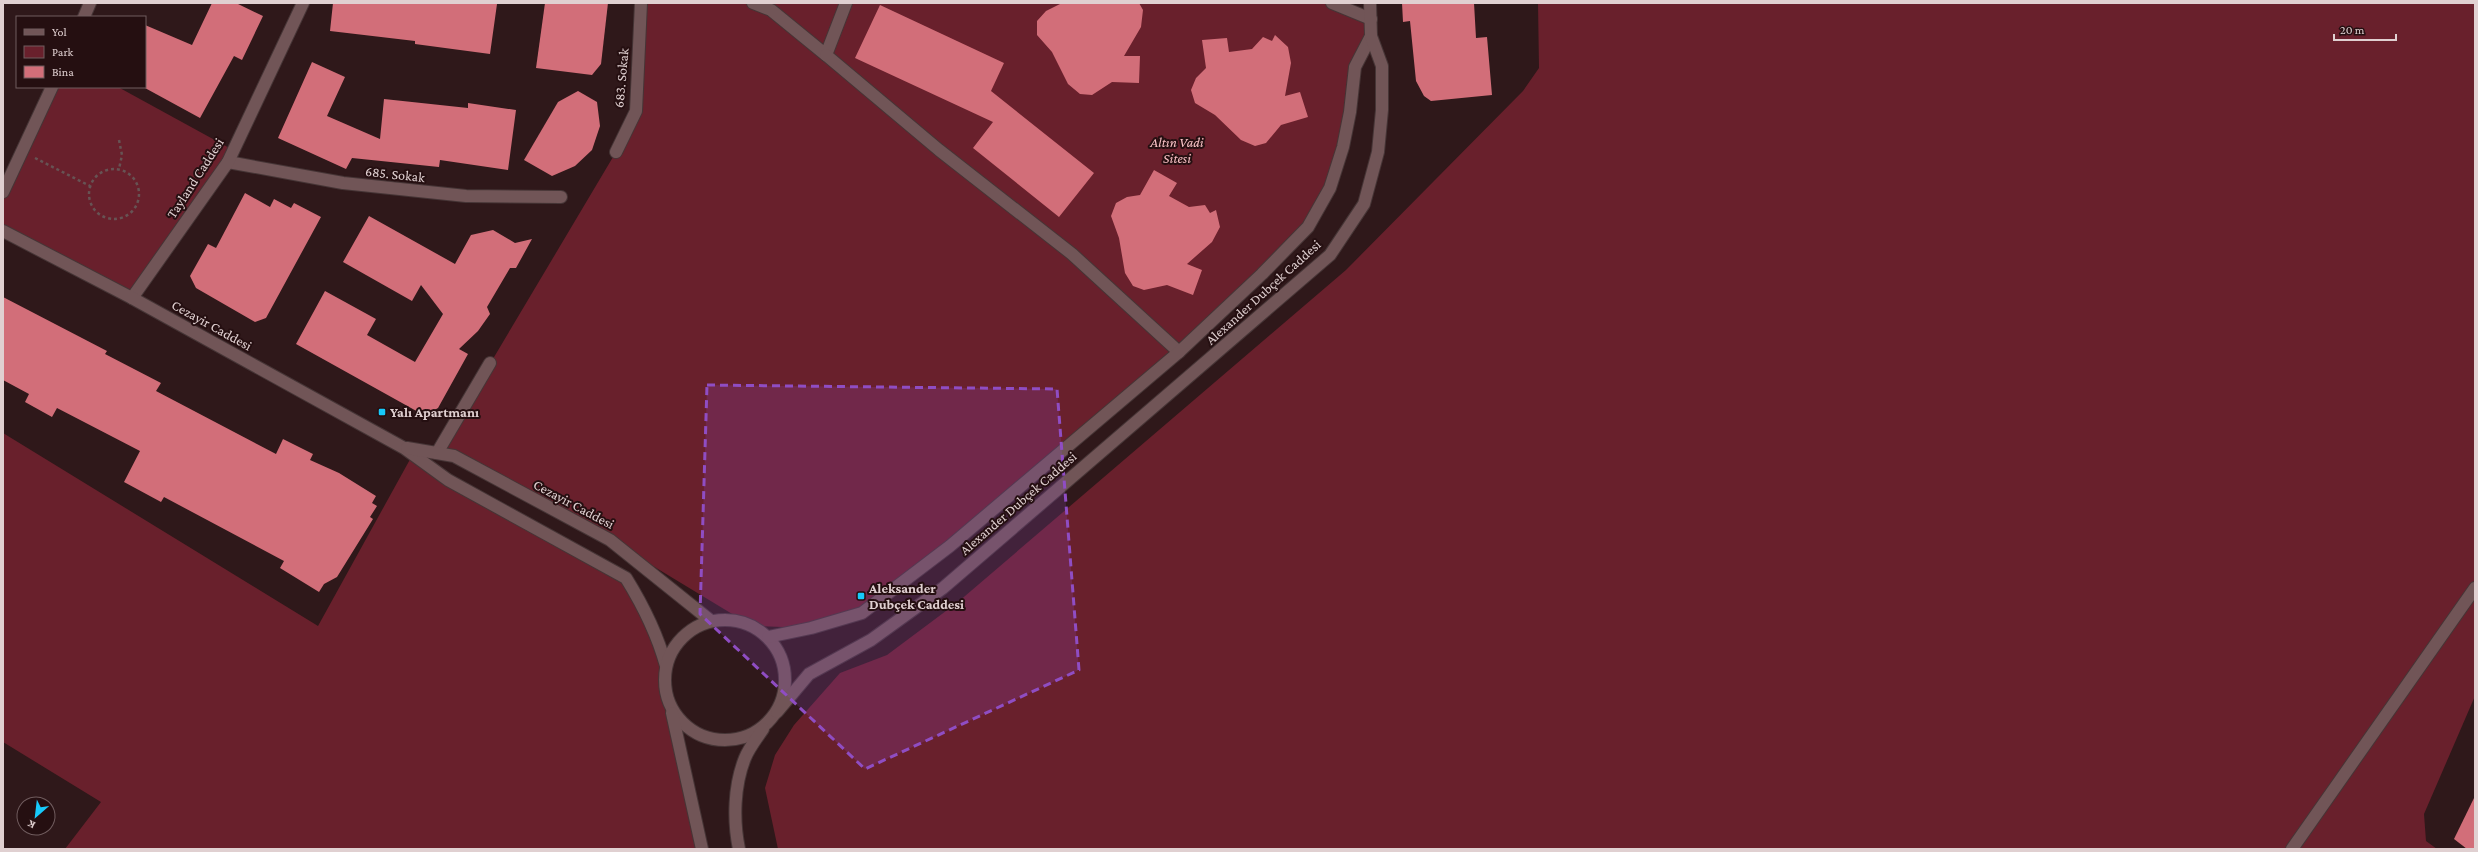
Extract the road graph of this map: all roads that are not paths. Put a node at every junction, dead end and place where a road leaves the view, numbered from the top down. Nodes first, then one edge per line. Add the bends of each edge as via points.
1 (90, 3) edge
2 (303, 3) edge
3 (641, 3) edge
4 (753, 3) edge
5 (846, 3) edge
6 (1332, 3) edge
7 (1370, 3) edge
8 (84, 16) edge
9 (1371, 19) junction
10 (1371, 36) junction
11 (826, 55) junction
12 (52, 88) edge
13 (616, 152) dead end
14 (228, 162) junction
15 (3, 192) edge
16 (561, 198) dead end
17 (3, 231) edge
18 (132, 298) junction
19 (1179, 352) junction
20 (490, 363) dead end
21 (404, 448) junction
22 (437, 453) junction
23 (2475, 588) edge
24 (711, 621) junction
25 (768, 637) junction
26 (666, 666) junction
27 (671, 707) junction
28 (777, 712) junction
29 (764, 727) junction
30 (738, 844) edge
31 (702, 846) edge
32 (2292, 849) edge

1 - 8 main road
2 - 14 main road, Tayland Caddesi
3 - 13 main road, 683. Sokak via 636,111
4 - 11 main road via 771,10
5 - 11 main road
6 - 9 main road
7 - 9 main road
9 - 10 main road
10 - 19 main road, Alexander Dubçek Caddesi via 1355,67 1343,147 1330,188 1308,227
10 - 28 main road, Alexander Dubçek Caddesi via 1382,66 1382,110 1378,152 1364,204 1330,255 943,588 871,640 809,674
11 - 19 main road via 939,150 1072,254
12 - 15 main road
14 - 16 main road, 685. Sokak via 343,183 466,196
14 - 18 main road, Tayland Caddesi
17 - 18 main road, Cezayir Caddesi
18 - 21 main road, Cezayir Caddesi
19 - 25 main road, Alexander Dubçek Caddesi via 950,546 862,613
20 - 22 main road
21 - 22 main road, Cezayir Caddesi
21 - 26 main road, Cezayir Caddesi via 448,480 626,578 656,632
22 - 24 main road, Cezayir Caddesi via 454,456 610,540
23 - 32 main road
24 - 25 main road via 732,620 751,626
24 - 26 main road via 692,628 677,643
25 - 28 main road via 780,654 785,673 785,693
26 - 27 main road via 664,681
27 - 29 main road via 692,731 709,739 729,741 747,737
27 - 31 main road
28 - 29 main road
29 - 30 main road via 745,757 736,790

